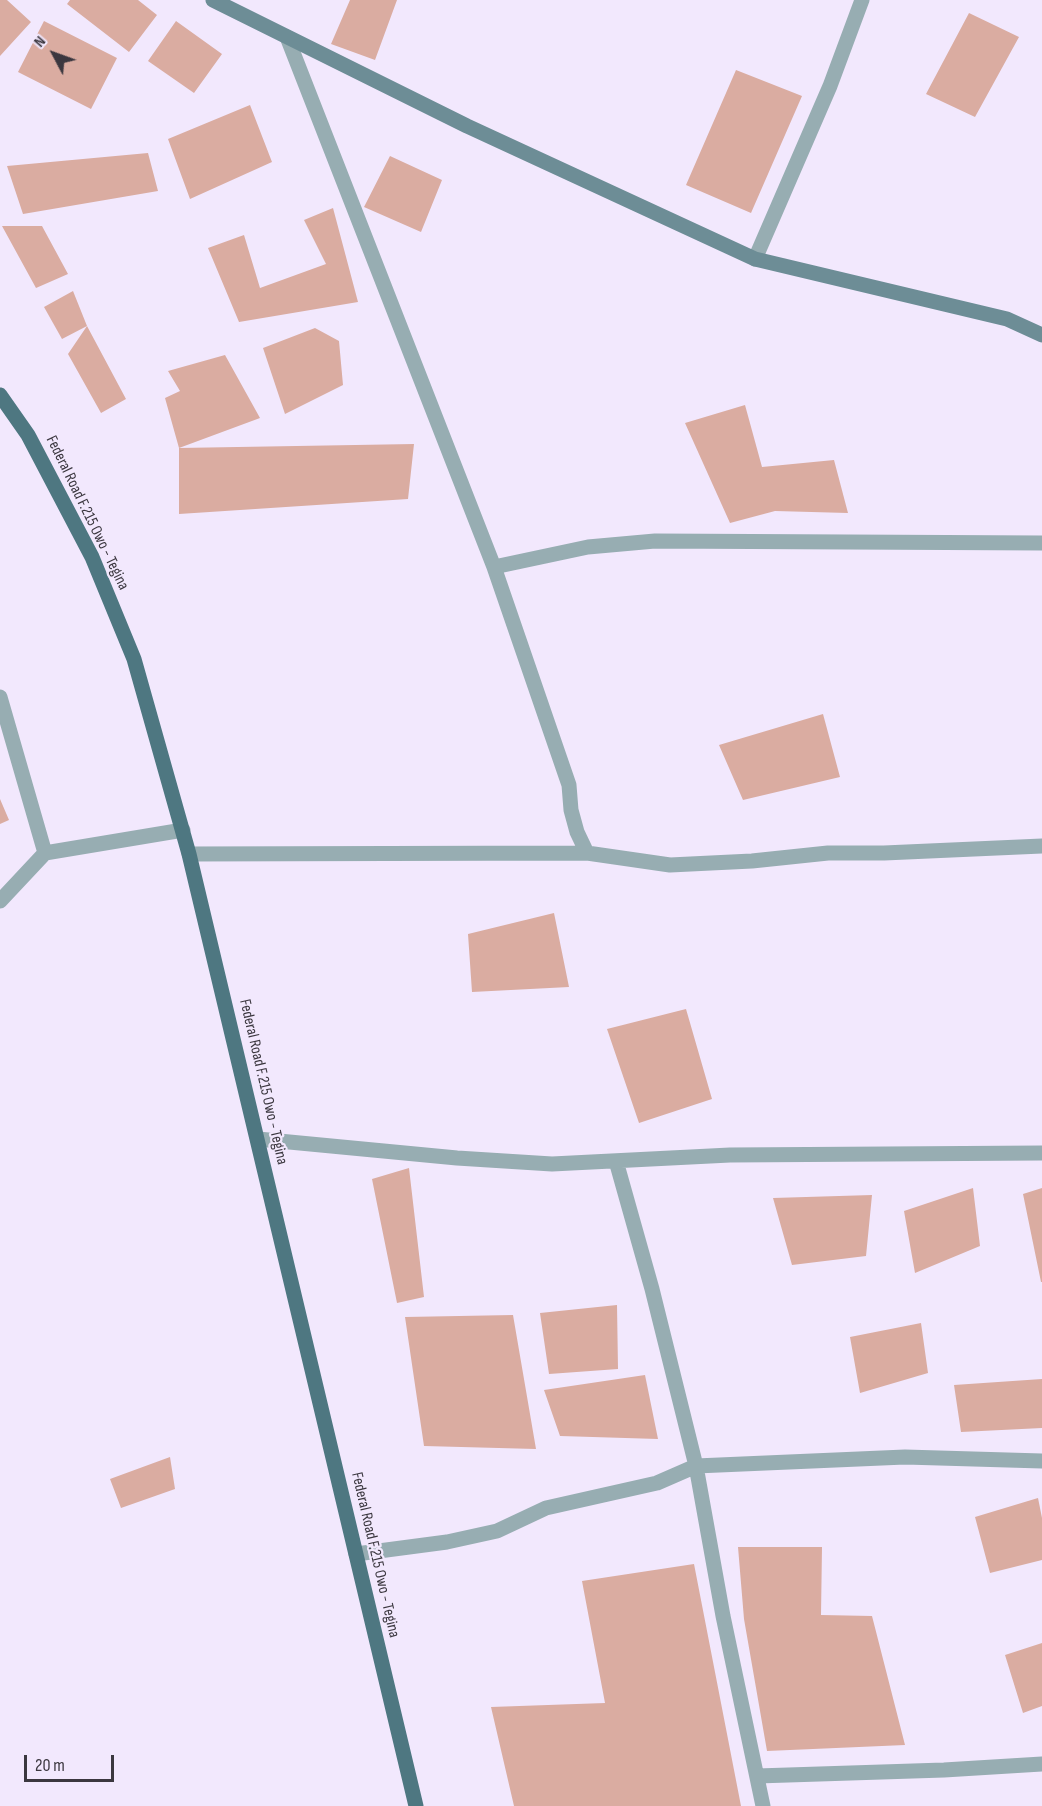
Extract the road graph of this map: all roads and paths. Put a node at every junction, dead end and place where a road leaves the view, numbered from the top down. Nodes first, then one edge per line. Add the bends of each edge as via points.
1 (213, 0) edge
2 (862, 0) edge
3 (235, 5) edge
4 (286, 37) junction
5 (755, 259) junction
6 (1042, 335) edge
7 (0, 395) edge
8 (1042, 543) edge
9 (494, 567) junction
10 (0, 697) edge
11 (183, 830) junction
12 (1042, 846) edge
13 (45, 853) junction
14 (587, 853) junction
15 (189, 854) junction
16 (0, 901) edge
17 (258, 1139) junction
18 (1042, 1153) edge
19 (616, 1161) junction
20 (1042, 1461) edge
21 (696, 1466) junction
22 (356, 1554) junction
23 (1042, 1764) edge
24 (757, 1776) junction
25 (416, 1806) edge
26 (763, 1806) edge

1 - 3 main road
2 - 5 street via 830,86
3 - 4 main road
4 - 5 main road via 467,126
4 - 9 street
5 - 6 main road via 1007,319
7 - 11 main road, Federal Road F.215 Owo - Tegina via 28,435 92,557 134,659
8 - 9 street via 655,541 588,547
9 - 14 street via 569,785 571,810
10 - 13 street
11 - 13 street
11 - 15 main road, Federal Road F.215 Owo - Tegina
12 - 14 street via 828,853 670,865
13 - 16 street
14 - 15 street
15 - 17 main road, Federal Road F.215 Owo - Tegina
17 - 19 street via 552,1164
17 - 22 main road, Federal Road F.215 Owo - Tegina
18 - 19 street via 730,1155
19 - 21 street
20 - 21 street via 905,1457
21 - 22 street via 657,1483 546,1508 497,1531
21 - 24 street
22 - 25 main road, Federal Road F.215 Owo - Tegina
23 - 24 street
24 - 26 street

